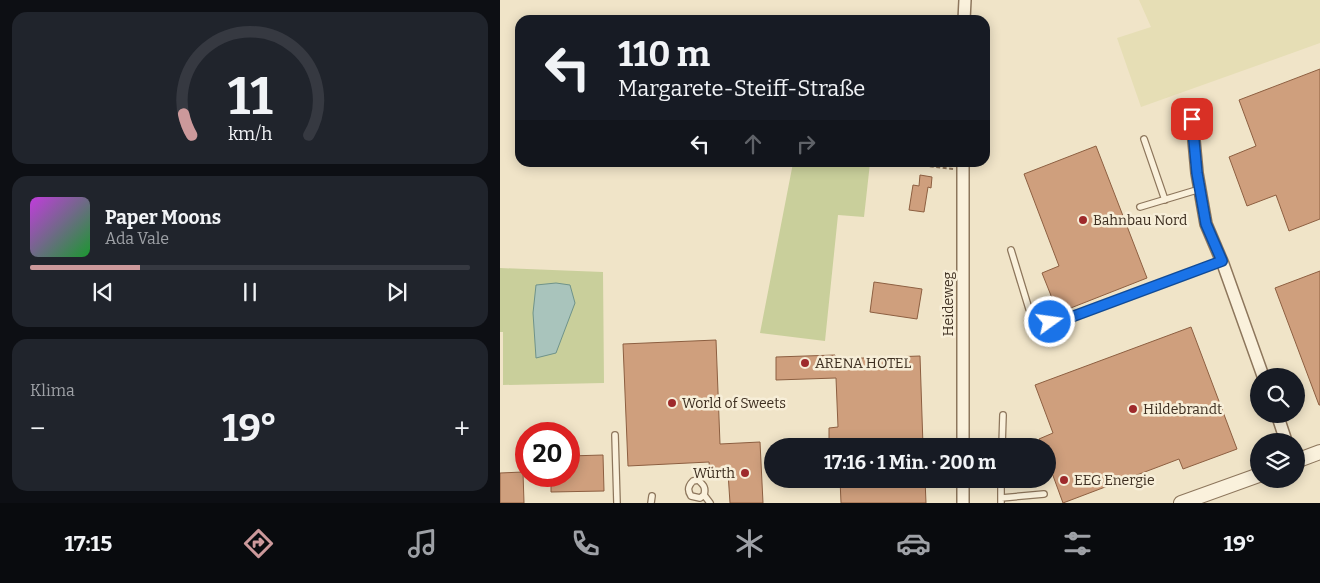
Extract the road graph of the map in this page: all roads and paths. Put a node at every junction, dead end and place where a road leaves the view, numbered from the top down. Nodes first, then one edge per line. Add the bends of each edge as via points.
1 (964, 0) edge
2 (964, 15) edge
3 (1192, 119) dead end
4 (1144, 139) dead end
5 (963, 167) edge
6 (1200, 189) junction
7 (1165, 200) junction
8 (1140, 207) dead end
9 (1011, 250) dead end
10 (1222, 261) junction
11 (1260, 368) edge
12 (1002, 415) dead end
13 (615, 435) dead end
14 (963, 438) edge
15 (1002, 438) edge
16 (1320, 452) edge
17 (1305, 458) edge
18 (1250, 478) edge
19 (963, 488) edge
20 (1001, 488) edge
21 (1044, 494) dead end
22 (704, 495) dead end
23 (652, 496) dead end
24 (1001, 501) edge
25 (616, 503) edge
26 (651, 503) edge
27 (710, 503) edge
28 (963, 503) edge
29 (1181, 503) edge

1 - 2 street
3 - 6 street
4 - 7 lane
5 - 14 street, Heideweg
6 - 7 lane
6 - 10 street via 1206,224
7 - 8 lane
9 - 10 lane via 1029,309 1042,320 1050,322 1066,319
10 - 11 street
12 - 15 lane
13 - 25 lane
16 - 17 street
18 - 29 street
19 - 28 street
20 - 24 lane
21 - 24 lane
22 - 27 lane
23 - 26 lane

